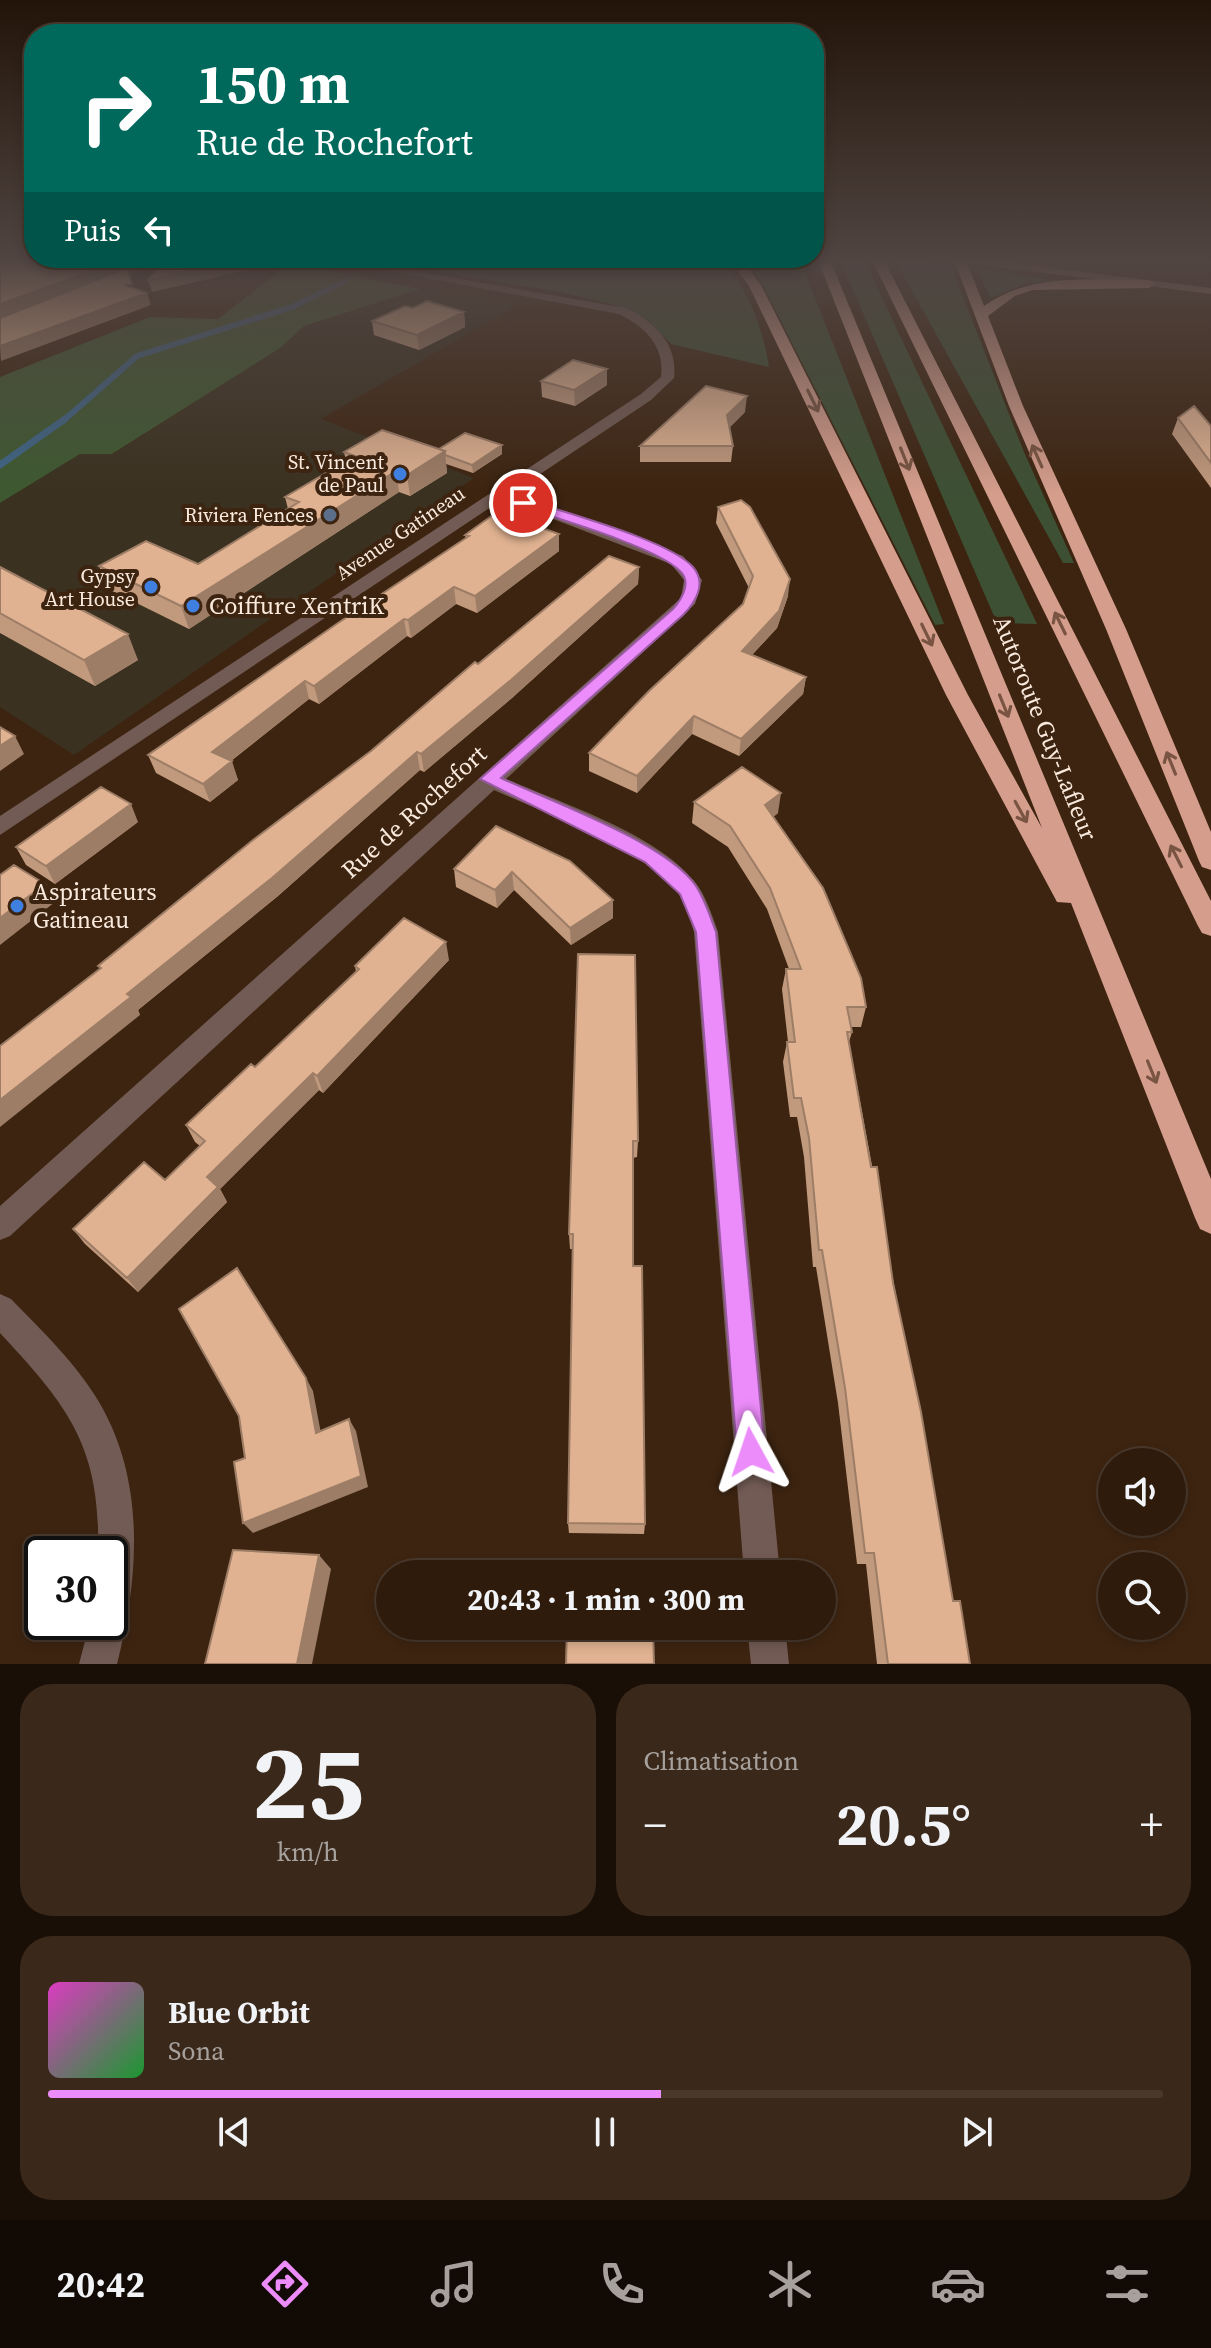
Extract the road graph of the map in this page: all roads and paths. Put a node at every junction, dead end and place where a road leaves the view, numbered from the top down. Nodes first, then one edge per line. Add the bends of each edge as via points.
1 (657, 338) edge
2 (781, 338) edge
3 (855, 338) edge
4 (917, 338) edge
5 (991, 338) edge
6 (498, 493) junction
7 (488, 779) junction
8 (0, 827) edge
9 (1211, 861) edge
10 (1211, 926) edge
11 (1123, 999) junction
12 (1211, 1218) edge
13 (0, 1226) edge
14 (0, 1310) edge
15 (118, 1536) edge
16 (761, 1560) edge
17 (104, 1640) edge
18 (767, 1640) edge
19 (98, 1664) edge
20 (770, 1664) edge

1 - 6 street, Avenue Gatineau via 669,369 659,387
2 -> 11 highway via 957,695
3 -> 11 highway, Autoroute Guy-Lafleur
10 -> 4 highway
9 -> 5 highway
6 - 7 street, Rue de Rochefort via 662,552 687,569 694,590 678,612
6 - 8 street, Avenue Gatineau
7 - 13 street, Rue de Rochefort
7 - 16 street via 652,857 688,889 699,911 706,932
11 -> 12 highway, Autoroute Guy-Lafleur
14 - 15 street via 82,1400 103,1441
17 - 19 street
18 - 20 street

